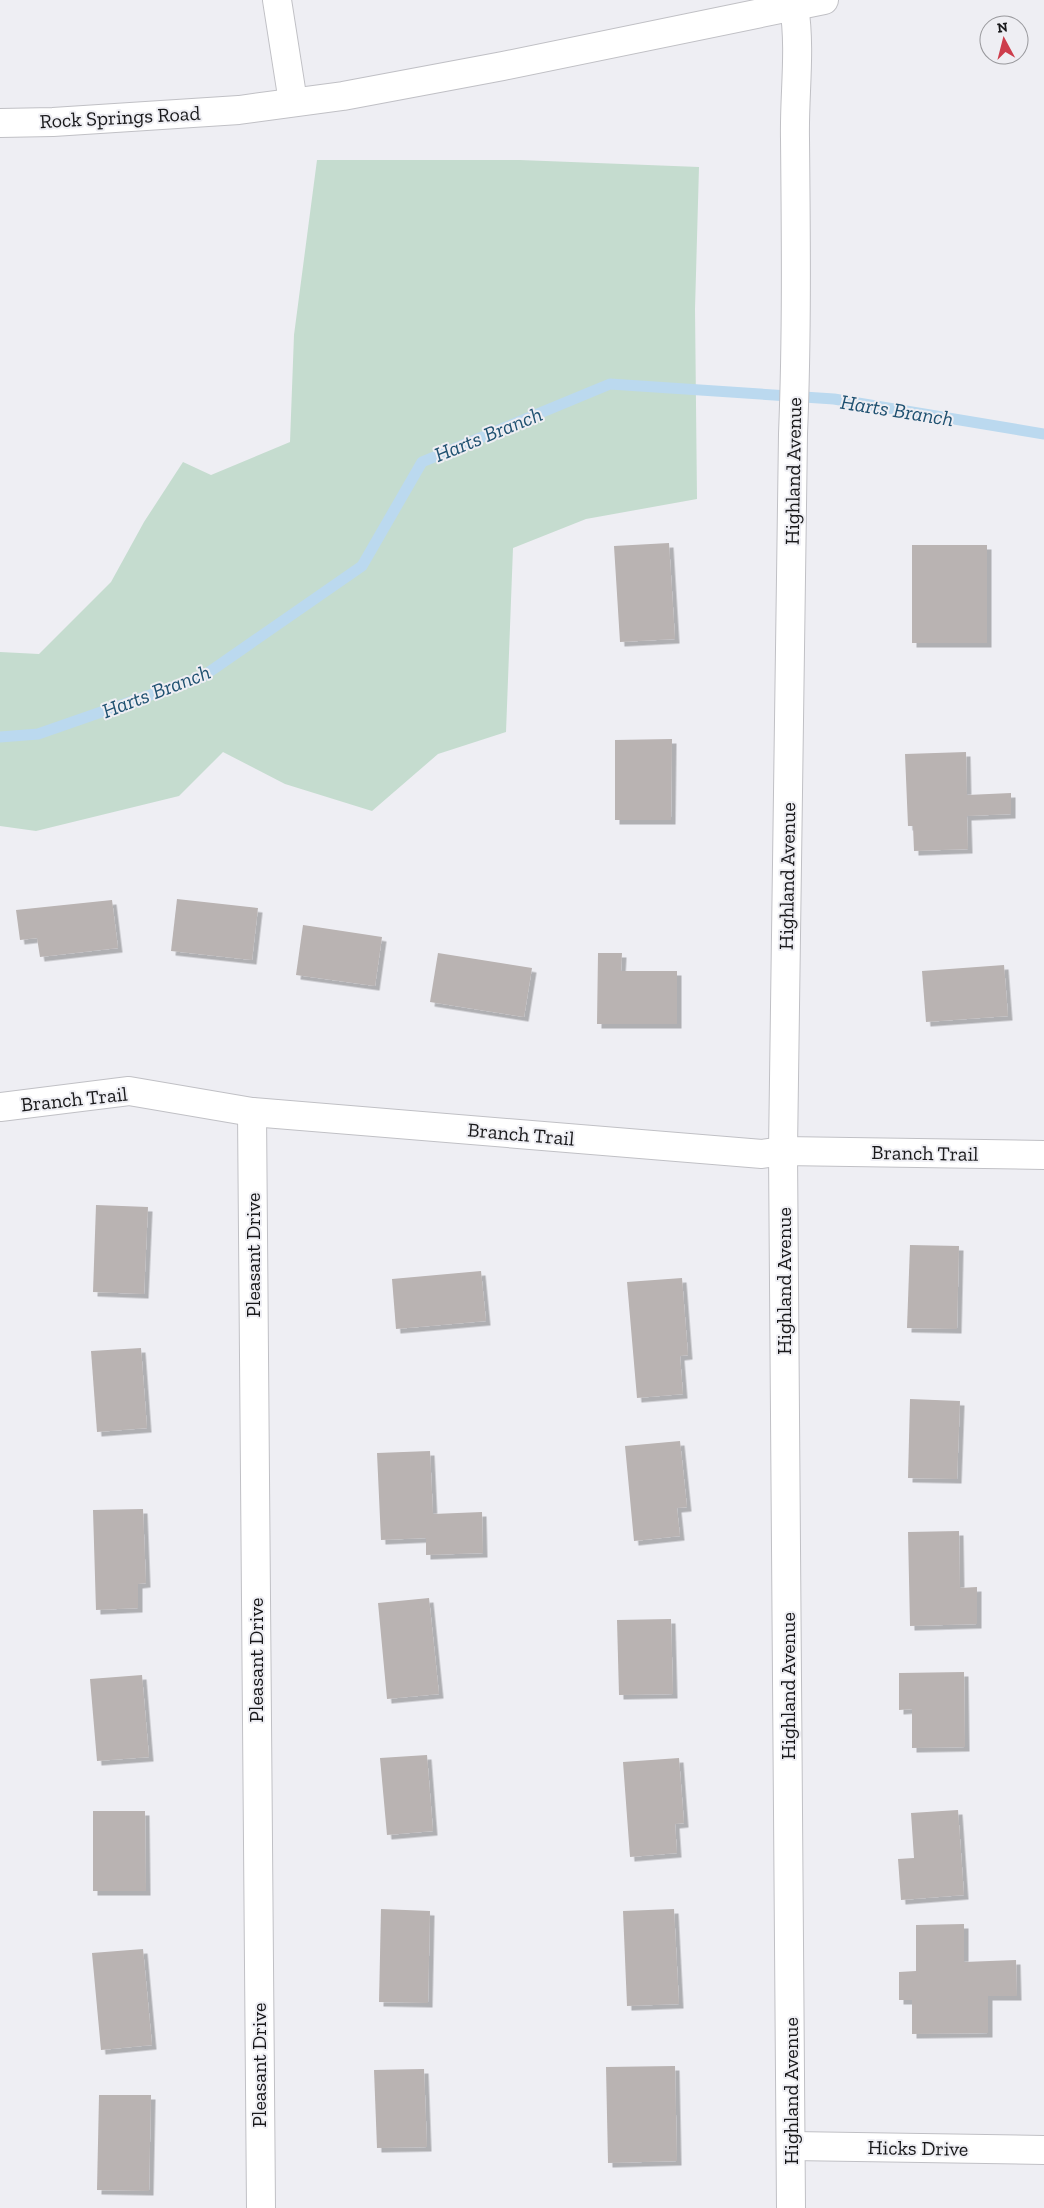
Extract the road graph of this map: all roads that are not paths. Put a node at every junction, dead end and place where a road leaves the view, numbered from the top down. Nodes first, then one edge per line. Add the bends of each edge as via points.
1 (277, 0) edge
2 (824, 0) edge
3 (789, 5) edge
4 (293, 102) junction
5 (0, 123) edge
6 (0, 1107) edge
7 (252, 1112) junction
8 (783, 1151) junction
9 (1044, 1155) edge
10 (792, 2146) junction
11 (1044, 2150) edge
12 (260, 2208) edge
13 (791, 2208) edge

1 - 4 street
2 - 3 street, Rock Springs Road
3 - 4 street, Rock Springs Road via 502,66 343,96
3 - 8 street, Highland Avenue via 798,32 795,137 797,354 793,434
4 - 5 street, Rock Springs Road via 239,110
6 - 7 street, Branch Trail via 129,1091
7 - 8 street, Branch Trail via 762,1154
7 - 12 street, Pleasant Drive
8 - 9 street, Branch Trail
8 - 10 street, Highland Avenue
10 - 11 street, Hicks Drive
10 - 13 street, Highland Avenue

